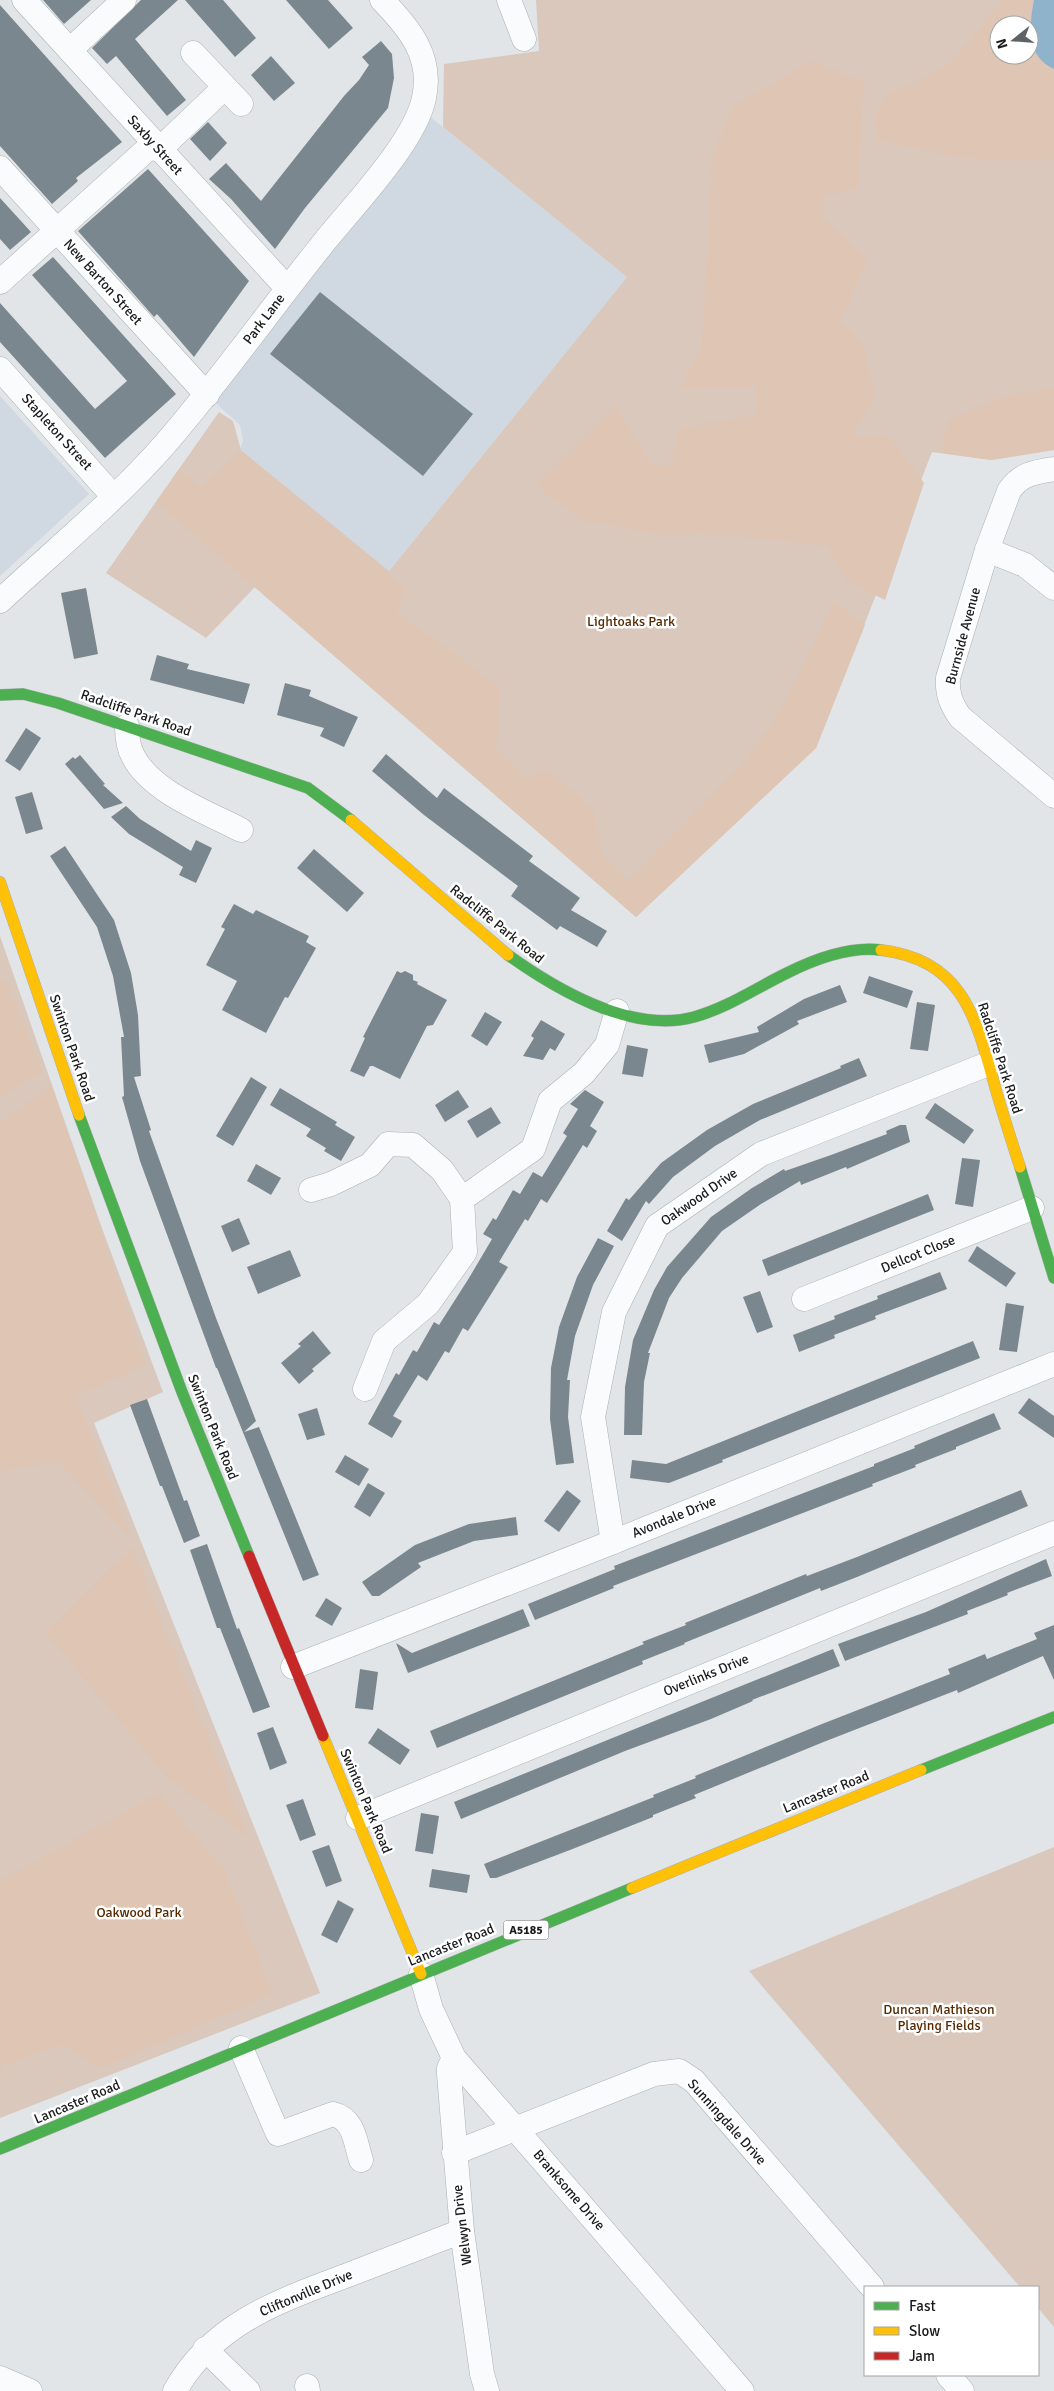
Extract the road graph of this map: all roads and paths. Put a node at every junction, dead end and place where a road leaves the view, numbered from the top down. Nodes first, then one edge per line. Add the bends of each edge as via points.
1 (24, 0) edge
2 (124, 0) edge
3 (382, 0) edge
4 (510, 0) edge
5 (524, 39) dead end
6 (70, 50) junction
7 (193, 53) dead end
8 (156, 147) junction
9 (0, 168) edge
10 (57, 231) junction
11 (0, 282) edge
12 (287, 288) junction
13 (0, 369) edge
14 (207, 395) junction
15 (1054, 468) edge
16 (113, 496) junction
17 (987, 550) junction
18 (1054, 588) edge
19 (0, 601) edge
20 (0, 695) edge
21 (127, 726) junction
22 (1054, 796) edge
23 (241, 830) dead end
24 (0, 882) edge
25 (617, 1011) junction
26 (988, 1064) junction
27 (310, 1190) dead end
28 (462, 1199) junction
29 (1032, 1208) junction
30 (1054, 1278) edge
31 (804, 1299) dead end
32 (1054, 1364) edge
33 (365, 1390) dead end
34 (1054, 1532) edge
35 (613, 1542) junction
36 (293, 1667) junction
37 (1054, 1717) edge
38 (358, 1818) junction
39 (421, 1974) junction
40 (241, 2048) junction
41 (454, 2058) junction
42 (516, 2129) junction
43 (0, 2149) edge
44 (454, 2153) junction
45 (361, 2160) dead end
46 (462, 2231) junction
47 (871, 2286) edge
48 (205, 2349) junction
49 (949, 2376) edge
50 (0, 2378) edge
51 (30, 2391) edge
52 (175, 2391) edge
53 (248, 2391) edge
54 (487, 2391) edge
55 (742, 2391) edge
56 (962, 2391) edge

1 - 6 street, Saxby Street
2 - 6 street
3 - 12 street, Park Lane via 408,27 420,48 426,79 421,110 403,144
4 - 5 street
6 - 8 street, Saxby Street
7 - 8 street via 233,96
8 - 10 street
8 - 12 street, Saxby Street
9 - 10 street, New Barton Street
10 - 11 street
10 - 14 street, New Barton Street
12 - 14 street, Park Lane
13 - 16 street, Stapleton Street
14 - 16 street, Park Lane via 165,444
15 - 17 street, Burnside Avenue via 1026,474 1013,484
16 - 19 street, Park Lane
17 - 18 street via 1025,565
17 - 22 street, Burnside Avenue via 948,678 949,698 960,717
20 - 21 street, Radcliffe Park Road via 22,694
21 - 23 street via 132,756 146,773 170,794
21 - 25 street, Radcliffe Park Road via 297,783 319,794 531,973 576,997
24 - 36 street, Swinton Park Road via 62,1068 178,1382
25 - 26 street, Radcliffe Park Road via 647,1019 692,1017 720,1008 814,960 851,951 892,950 924,960 954,984 966,1002
25 - 28 street via 608,1045 584,1073 550,1101 533,1149
26 - 29 street, Radcliffe Park Road
26 - 35 street, Oakwood Drive via 761,1154 657,1226 614,1312 593,1417
27 - 28 street via 331,1184 370,1165 388,1144 413,1145 442,1170
28 - 33 street via 465,1252 428,1304 384,1341
29 - 30 street, Radcliffe Park Road
29 - 31 street, Dellcot Close
32 - 35 street, Avondale Drive
34 - 38 street, Overlinks Drive
35 - 36 street, Avondale Drive
36 - 38 street, Swinton Park Road
37 - 39 street, Lancaster Road / A5185
38 - 39 street, Swinton Park Road
39 - 40 street, Lancaster Road / A5185
39 - 41 street, Branksome Drive via 431,2009
40 - 43 street, Lancaster Road / A5185
40 - 45 street via 278,2134 333,2114 342,2116 349,2123
41 - 42 street, Branksome Drive
41 - 44 street, Welwyn Drive via 449,2074
42 - 44 street, Sunningdale Drive
42 - 47 street, Sunningdale Drive via 654,2074 679,2071 694,2081
42 - 55 street, Branksome Drive
44 - 46 street, Welwyn Drive
46 - 48 street, Cliftonville Drive via 283,2300 239,2323
46 - 54 street, Welwyn Drive
48 - 52 street, Cliftonville Drive via 186,2371
48 - 53 street
49 - 56 street
50 - 51 street

